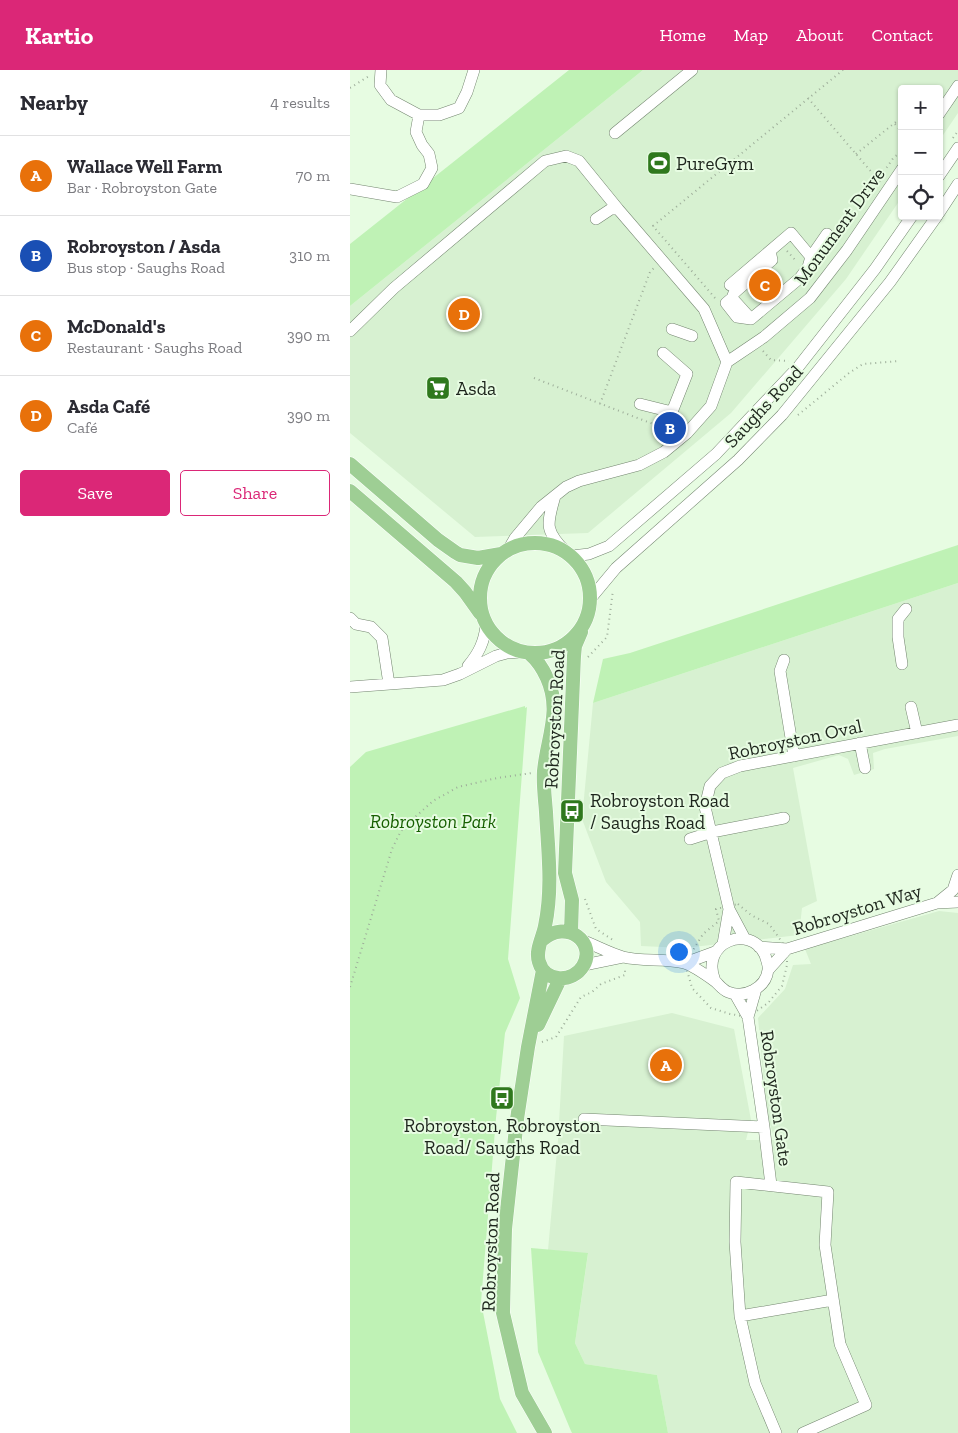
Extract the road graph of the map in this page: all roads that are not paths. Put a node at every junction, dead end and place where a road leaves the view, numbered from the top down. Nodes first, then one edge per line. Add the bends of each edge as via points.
1 (474, 70) edge
2 (692, 70) edge
3 (376, 72) edge
4 (958, 86) edge
5 (943, 108) edge
6 (418, 115) junction
7 (615, 132) dead end
8 (958, 148) edge
9 (898, 175) edge
10 (940, 175) edge
11 (958, 184) edge
12 (350, 188) edge
13 (943, 207) edge
14 (618, 209) junction
15 (596, 219) dead end
16 (909, 220) edge
17 (934, 220) edge
18 (827, 234) dead end
19 (770, 251) junction
20 (810, 262) junction
21 (730, 286) dead end
22 (672, 329) dead end
23 (350, 331) edge
24 (692, 336) dead end
25 (662, 353) dead end
26 (727, 362) junction
27 (640, 404) dead end
28 (350, 464) edge
29 (350, 491) edge
30 (555, 496) junction
31 (505, 552) junction
32 (569, 554) junction
33 (591, 598) junction
34 (906, 609) dead end
35 (350, 618) edge
36 (485, 622) junction
37 (582, 628) junction
38 (525, 653) junction
39 (784, 660) dead end
40 (902, 664) dead end
41 (460, 674) junction
42 (389, 684) junction
43 (350, 688) edge
44 (911, 706) dead end
45 (958, 725) edge
46 (917, 732) junction
47 (860, 743) junction
48 (794, 756) junction
49 (865, 768) dead end
50 (784, 818) dead end
51 (712, 832) junction
52 (690, 839) dead end
53 (958, 875) edge
54 (953, 890) junction
55 (958, 902) edge
56 (937, 904) junction
57 (728, 908) junction
58 (576, 936) junction
59 (745, 939) junction
60 (542, 940) junction
61 (759, 947) junction
62 (719, 948) junction
63 (787, 949) junction
64 (624, 957) junction
65 (685, 963) junction
66 (584, 965) junction
67 (769, 969) junction
68 (543, 970) junction
69 (560, 979) junction
70 (715, 981) junction
71 (756, 989) junction
72 (735, 994) junction
73 (748, 1017) junction
74 (528, 1046) junction
75 (584, 1119) dead end
76 (764, 1127) junction
77 (771, 1185) junction
78 (833, 1300) junction
79 (740, 1316) junction
80 (545, 1433) edge
81 (776, 1433) edge
82 (804, 1433) edge

1 - 6 street via 459,108 439,115
2 - 7 street
3 - 6 street via 380,85 391,100
4 - 5 street
6 - 12 street via 416,132 429,154 432,168 423,184 397,197
8 - 10 street
9 - 26 street, Monument Drive via 810,298 764,337
11 - 13 street
14 - 15 street via 610,209
14 - 23 street via 579,161 566,156 545,161 394,288
14 - 26 street via 704,309
16 - 32 street, Saughs Road via 799,366 716,454 619,540 599,551
17 - 33 street, Saughs Road via 890,282 782,415 738,460 616,568
18 - 20 street
19 - 20 street via 791,233
19 - 20 street via 772,260 726,303 737,317 751,318 800,278
19 - 21 street
22 - 24 street
25 - 27 street via 687,374 672,412
26 - 30 street via 711,406 676,443 639,465 579,481
28 - 31 main road via 460,555 478,558
29 - 36 main road via 456,582
30 - 31 street via 535,514
30 - 32 street via 547,522 556,542
31 - 32 main road via 524,544 544,544
31 - 36 main road via 488,569 480,592
32 - 33 main road via 584,571
33 - 37 main road
34 - 40 street via 898,619
35 - 42 street via 356,624 371,627 382,638
36 - 38 main road via 498,640
36 - 41 street via 482,647
37 - 38 main road via 564,646 548,653
37 - 58 main road, Robroyston Road via 574,656 565,873
38 - 41 street via 496,656
38 - 60 main road, Robroyston Road via 541,666 554,696 555,710 544,772 550,874 549,907
39 - 48 street via 780,671
41 - 42 street via 442,680
42 - 43 street
44 - 46 street
45 - 46 street, Robroyston Oval
46 - 47 street, Robroyston Oval
47 - 48 street, Robroyston Oval
47 - 49 street
48 - 51 street, Robroyston Oval via 722,772 710,786 705,807
50 - 51 street
51 - 52 street
51 - 57 street, Robroyston Oval
53 - 54 street
54 - 55 street, Robroyston Way
54 - 56 street, Robroyston Way
55 - 56 street, Robroyston Way
56 - 63 street, Robroyston Way
57 - 59 street
57 - 62 street
58 - 60 main road via 556,931
58 - 64 street
58 - 66 main road, Robroyston Road via 585,947
59 - 61 street
59 - 62 street via 733,939
60 - 68 main road, Robroyston Road via 538,953
61 - 63 street
61 - 67 street
62 - 65 street
62 - 70 street via 711,966
63 - 67 street
64 - 65 street
64 - 66 street
65 - 70 street
66 - 69 main road via 576,974
67 - 71 street
68 - 69 main road
68 - 74 main road, Robroyston Road
69 - 74 main road, Robroyston Road
70 - 72 street via 726,992
71 - 72 street
71 - 73 street
72 - 73 street
73 - 76 street, Robroyston Gate
74 - 80 main road, Robroyston Road via 505,1229 503,1313 522,1393
75 - 76 street
76 - 77 street, Robroyston Gate
77 - 78 street via 828,1192 825,1245
77 - 79 street via 736,1182 734,1242
78 - 79 street
78 - 82 street via 840,1344 866,1405
79 - 81 street via 755,1383

